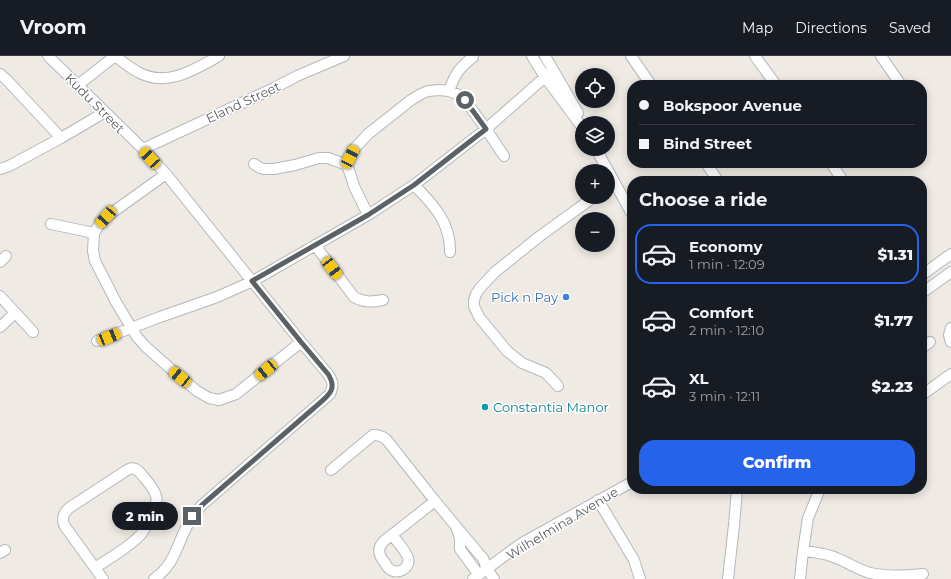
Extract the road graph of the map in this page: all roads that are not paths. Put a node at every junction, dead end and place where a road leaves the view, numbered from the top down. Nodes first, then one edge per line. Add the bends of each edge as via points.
1 (48, 56) edge
2 (115, 56) edge
3 (219, 56) edge
4 (344, 56) edge
5 (532, 56) edge
6 (545, 56) edge
7 (631, 56) edge
8 (755, 56) edge
9 (881, 56) edge
10 (473, 57) dead end
11 (553, 70) junction
12 (0, 74) edge
13 (545, 77) junction
14 (648, 80) edge
15 (772, 80) edge
16 (898, 80) edge
17 (78, 85) junction
18 (449, 91) junction
19 (104, 112) junction
20 (580, 116) edge
21 (575, 118) edge
22 (486, 129) junction
23 (61, 138) junction
24 (143, 149) junction
25 (504, 156) dead end
26 (254, 164) dead end
27 (347, 165) junction
28 (0, 169) edge
29 (166, 174) junction
30 (414, 185) junction
31 (615, 190) edge
32 (584, 204) edge
33 (627, 207) edge
34 (368, 215) junction
35 (52, 224) dead end
36 (94, 233) junction
37 (315, 245) junction
38 (450, 252) dead end
39 (951, 254) edge
40 (927, 271) edge
41 (951, 272) edge
42 (252, 281) junction
43 (927, 289) edge
44 (0, 296) edge
45 (383, 300) dead end
46 (15, 313) junction
47 (0, 327) edge
48 (132, 328) junction
49 (951, 328) edge
50 (33, 332) dead end
51 (97, 341) dead end
52 (301, 342) junction
53 (951, 342) edge
54 (951, 374) edge
55 (558, 386) dead end
56 (927, 391) edge
57 (331, 470) dead end
58 (627, 485) edge
59 (736, 494) edge
60 (818, 494) edge
61 (598, 500) junction
62 (435, 501) junction
63 (392, 535) dead end
64 (803, 550) junction
65 (94, 568) junction
66 (479, 574) edge
67 (923, 574) dead end
68 (103, 579) edge
69 (154, 579) edge
70 (494, 579) edge
71 (640, 579) edge
72 (728, 579) edge
73 (800, 579) edge

1 - 17 street, Kudu Street
2 - 3 street via 137,72 159,78 177,76
2 - 17 street
4 - 24 street, Eland Street
5 - 13 street
6 - 11 street
7 - 14 street
8 - 15 street
9 - 16 street
10 - 18 street via 456,74
11 - 13 street
11 - 20 street
12 - 23 street
13 - 21 street
13 - 22 street
17 - 19 street, Kudu Street
18 - 22 street via 465,100
18 - 27 street via 428,91 411,100 368,134 355,148
19 - 23 street
19 - 24 street, Kudu Street
22 - 25 street
22 - 30 street
23 - 28 street
24 - 29 street, Kudu Street
26 - 27 street via 260,168 274,169 328,158
27 - 34 street
29 - 36 street via 106,217
29 - 42 street, Kudu Street
30 - 34 street
30 - 38 street via 443,219 450,242
31 - 33 street
32 - 55 street via 495,272 483,284 474,300 479,317 507,351 522,363 546,373
34 - 37 street
35 - 36 street
36 - 48 street via 95,261
37 - 42 street
37 - 45 street via 354,297 361,301
39 - 40 street
41 - 43 street
42 - 48 street via 217,297
42 - 52 street, Kudu Street
44 - 46 street
46 - 47 street
46 - 50 street
48 - 51 street
48 - 52 street via 146,347 172,370 209,398 219,400 240,392
49 - 53 street
52 - 69 street, Kudu Street via 332,379 330,394 202,505 192,516 168,566
54 - 56 street
57 - 62 street via 373,435 382,436
58 - 61 street, Wilhelmina Avenue
59 - 72 street
60 - 64 street via 808,518
61 - 66 street, Wilhelmina Avenue via 522,543
61 - 71 street via 634,560
62 - 63 street
62 - 66 street via 457,527 460,549
64 - 67 street via 830,555 871,573 890,576
64 - 73 street
65 - 65 street via 64,525 64,515 69,508 130,468 134,468 154,491 157,500 142,533
65 - 68 street
66 - 70 street

